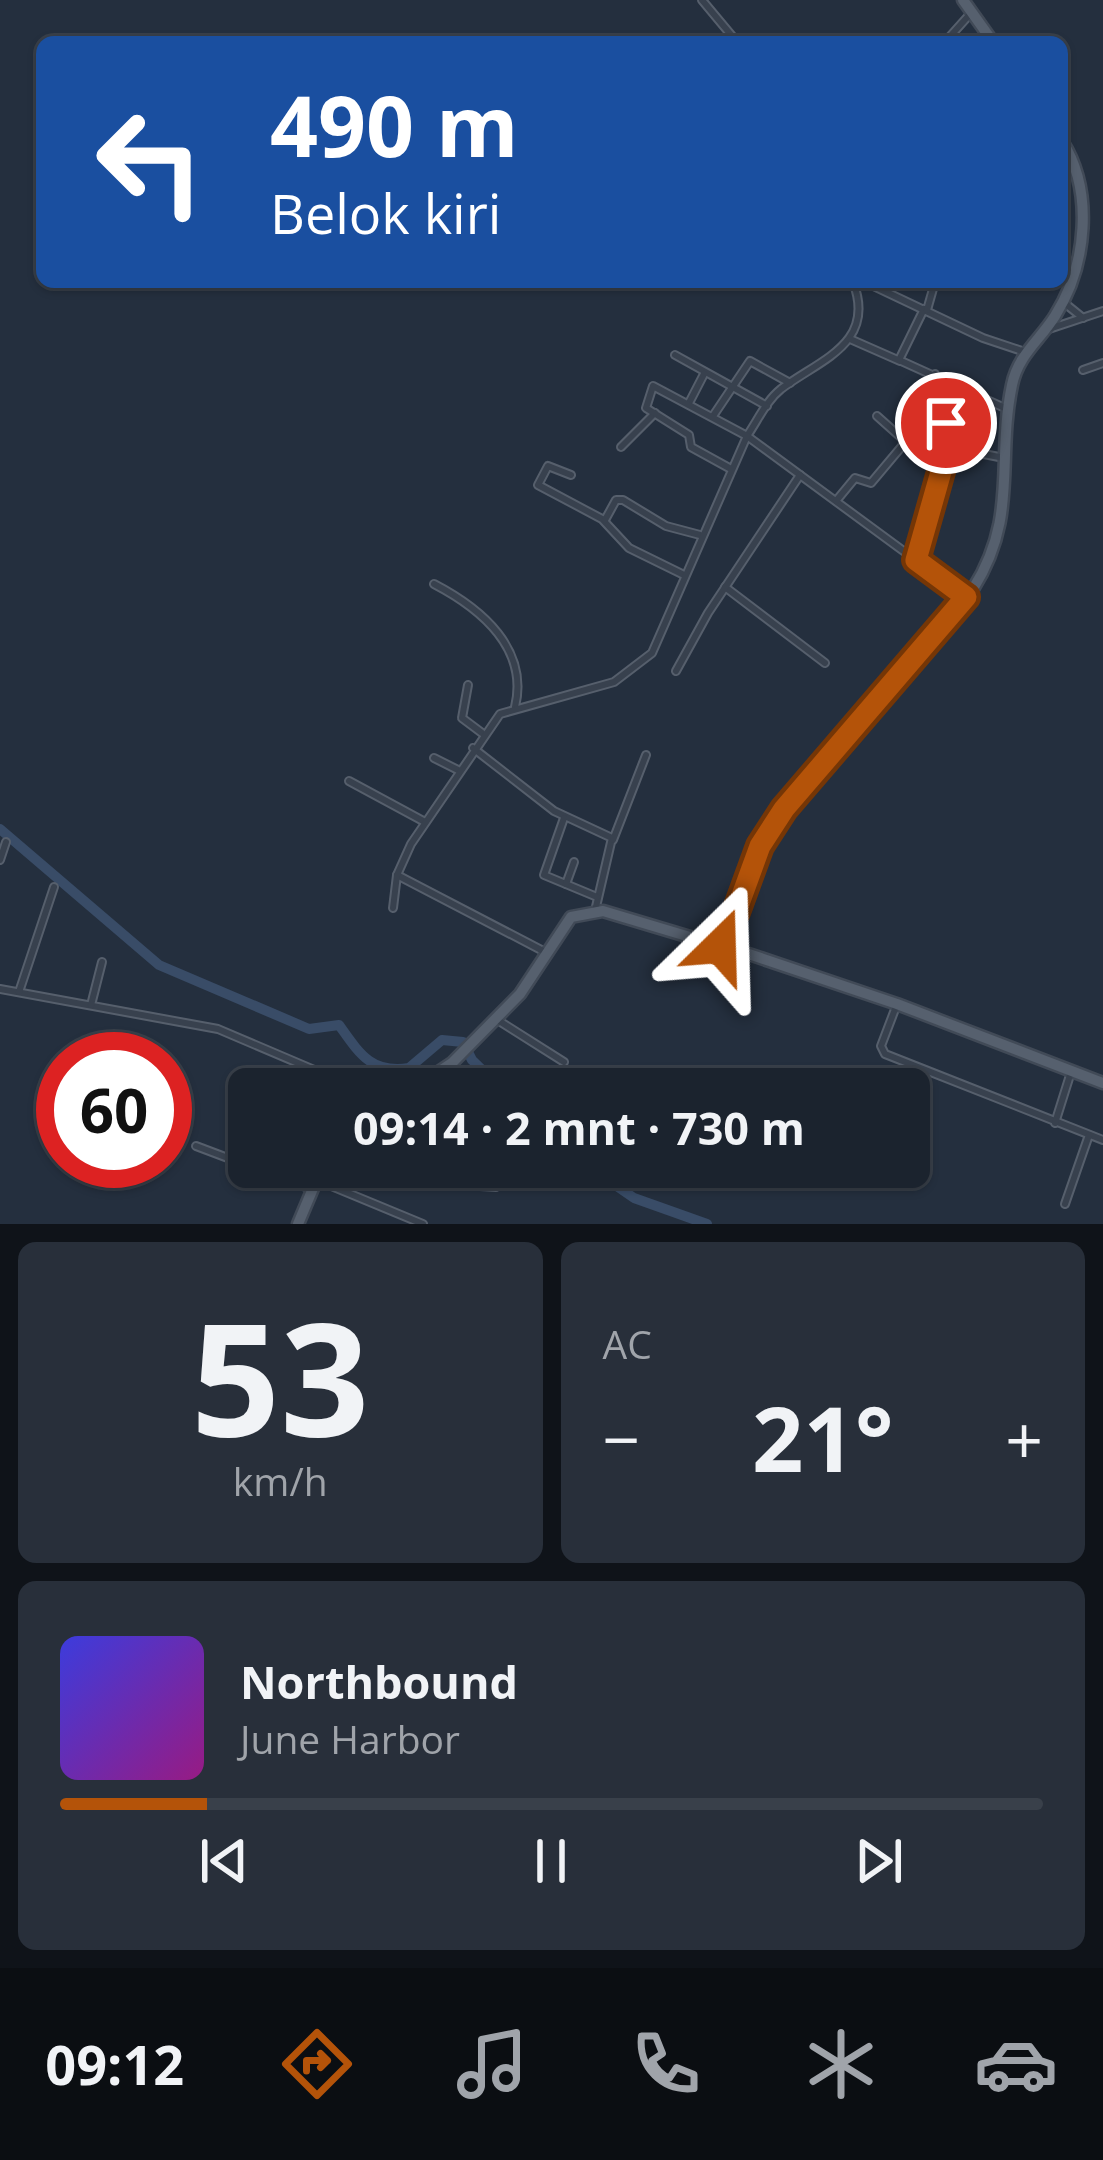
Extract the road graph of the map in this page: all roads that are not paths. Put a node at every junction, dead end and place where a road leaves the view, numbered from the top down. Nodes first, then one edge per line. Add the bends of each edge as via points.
1 (702, 0) edge
2 (963, 0) edge
3 (971, 12) junction
4 (732, 36) edge
5 (950, 36) edge
6 (989, 36) edge
7 (1068, 150) edge
8 (1068, 279) edge
9 (855, 288) edge
10 (878, 288) edge
11 (933, 288) edge
12 (1066, 288) edge
13 (1062, 302) junction
14 (926, 310) junction
15 (1103, 310) edge
16 (1082, 318) junction
17 (1043, 332) junction
18 (850, 339) junction
19 (1025, 352) junction
20 (675, 355) dead end
21 (900, 361) junction
22 (1103, 363) edge
23 (1083, 370) dead end
24 (705, 373) junction
25 (935, 374) junction
26 (790, 383) junction
27 (732, 388) junction
28 (957, 402) dead end
29 (689, 403) junction
30 (766, 406) junction
31 (1010, 410) junction
32 (656, 413) junction
33 (713, 416) junction
34 (877, 416) dead end
35 (750, 438) junction
36 (908, 440) junction
37 (935, 445) junction
38 (621, 447) dead end
39 (948, 447) junction
40 (1008, 459) junction
41 (731, 469) junction
42 (571, 475) dead end
43 (800, 475) junction
44 (836, 501) junction
45 (605, 520) junction
46 (700, 535) junction
47 (916, 560) junction
48 (684, 574) junction
49 (434, 584) dead end
50 (724, 587) junction
51 (966, 597) junction
52 (825, 662) dead end
53 (676, 671) dead end
54 (468, 685) dead end
55 (514, 707) junction
56 (482, 734) junction
57 (472, 748) junction
58 (646, 755) dead end
59 (434, 758) dead end
60 (458, 770) junction
61 (350, 781) dead end
62 (564, 818) junction
63 (425, 823) junction
64 (613, 840) junction
65 (6, 842) dead end
66 (0, 860) edge
67 (574, 862) dead end
68 (398, 875) junction
69 (566, 884) junction
70 (54, 887) dead end
71 (598, 897) junction
72 (393, 908) dead end
73 (596, 911) junction
74 (726, 938) junction
75 (547, 953) junction
76 (102, 962) dead end
77 (0, 988) edge
78 (19, 992) junction
79 (897, 1004) junction
80 (91, 1005) junction
81 (496, 1019) junction
82 (564, 1062) dead end
83 (310, 1068) edge
84 (444, 1068) edge
85 (1071, 1072) junction
86 (1103, 1083) edge
87 (1055, 1123) junction
88 (1089, 1135) junction
89 (1103, 1140) edge
90 (196, 1146) dead end
91 (228, 1158) edge
92 (312, 1188) edge
93 (339, 1188) edge
94 (1065, 1204) dead end
95 (298, 1224) edge
96 (424, 1224) edge

1 - 4 street
2 - 3 main road
3 - 5 street
3 - 6 main road
7 - 8 main road via 1083,193
9 - 18 street
10 - 14 street
11 - 14 street
12 - 13 main road
13 - 16 street
13 - 17 main road
14 - 19 street
14 - 21 street
15 - 16 street
16 - 17 street
17 - 19 main road
18 - 21 street
18 - 26 street via 835,358
19 - 31 main road
20 - 24 street
21 - 25 street
22 - 23 street
24 - 27 street
24 - 29 street
25 - 31 street
25 - 36 street
26 - 27 street via 752,361
26 - 30 street
27 - 30 street
27 - 33 street
28 - 37 street
29 - 32 street via 655,385 644,405
29 - 33 street
30 - 35 street
31 - 40 main road
32 - 38 street
32 - 41 street
33 - 35 street
34 - 36 street
35 - 41 street
35 - 43 street
36 - 37 street
36 - 44 street via 871,483 855,478
37 - 39 street
39 - 40 street
39 - 47 street
40 - 51 main road via 999,542
41 - 46 street
42 - 45 street via 548,466 538,484
43 - 44 street
43 - 50 street
44 - 47 street
45 - 46 street via 618,500
45 - 48 street via 629,548
46 - 48 street
47 - 51 street
48 - 55 street via 652,653 606,685
49 - 55 street via 499,634 521,678
50 - 52 street
50 - 53 street
51 - 74 main road via 784,809 760,846
54 - 56 street via 463,720
55 - 56 street
56 - 57 street
57 - 60 street
57 - 62 street
58 - 64 street
59 - 60 street
60 - 63 street
61 - 63 street
62 - 64 street
62 - 69 street via 544,875
63 - 68 street
64 - 71 street
65 - 66 street
67 - 69 street
68 - 72 street
68 - 75 street
69 - 71 street
70 - 78 street
71 - 73 street
73 - 74 main road via 700,940
73 - 75 main road via 565,922
74 - 79 main road via 748,957
75 - 81 main road
76 - 80 street
77 - 78 street
78 - 80 street
79 - 85 main road
79 - 87 street via 885,1054
80 - 83 street via 226,1031
81 - 82 street
81 - 84 main road
85 - 86 main road
85 - 87 street
87 - 88 street
88 - 89 street
88 - 94 street
90 - 91 street
92 - 95 main road
93 - 96 street

